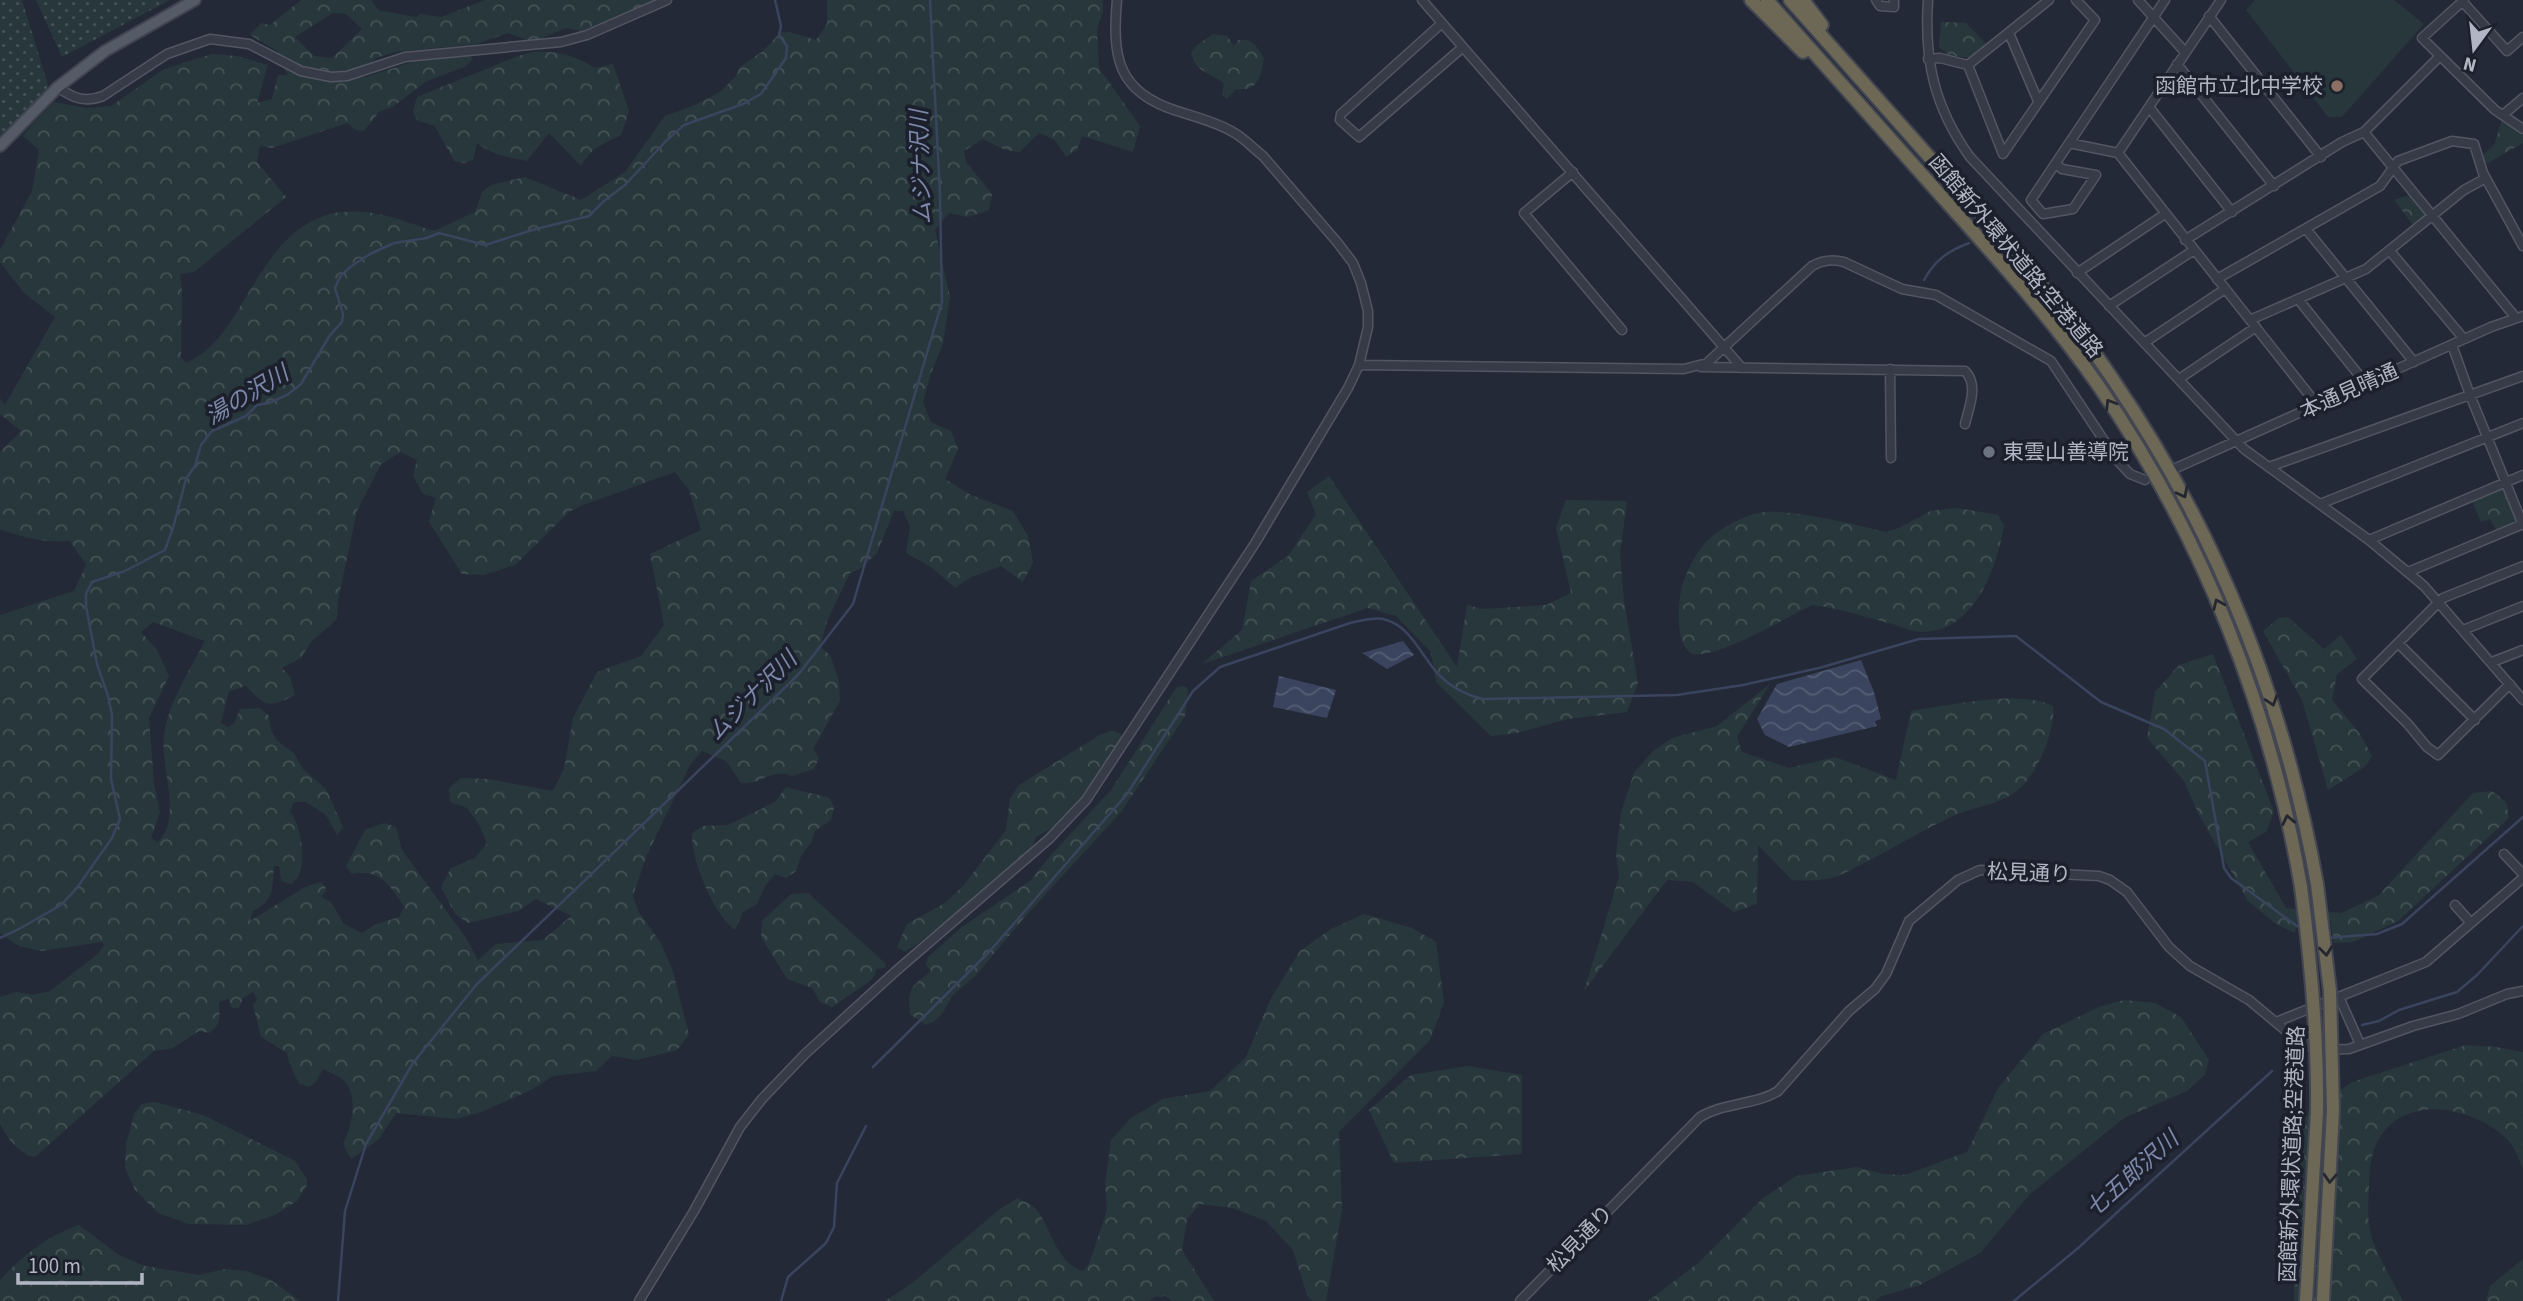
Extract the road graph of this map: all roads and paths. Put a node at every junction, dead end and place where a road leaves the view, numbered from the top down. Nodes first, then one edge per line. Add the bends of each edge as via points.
1 (195, 0) edge
2 (667, 0) edge
3 (1117, 0) edge
4 (1422, 0) edge
5 (1751, 0) edge
6 (1767, 0) edge
7 (1790, 0) edge
8 (1803, 0) edge
9 (1876, 0) edge
10 (1894, 0) edge
11 (1928, 0) edge
12 (2049, 0) edge
13 (2076, 0) edge
14 (2138, 0) edge
15 (2165, 0) edge
16 (2221, 0) edge
17 (2463, 1) edge
18 (2209, 16) junction
19 (2153, 17) junction
20 (1442, 23) junction
21 (2009, 33) junction
22 (2523, 37) edge
23 (1463, 47) junction
24 (2185, 52) junction
25 (2440, 56) junction
26 (1928, 59) junction
27 (2177, 64) junction
28 (1968, 65) junction
29 (58, 87) junction
30 (2523, 98) edge
31 (2038, 101) junction
32 (2149, 107) junction
33 (2503, 115) junction
34 (2523, 129) edge
35 (2364, 132) junction
36 (2069, 143) junction
37 (0, 146) edge
38 (1897, 146) junction
39 (2118, 153) junction
40 (2321, 157) junction
41 (2056, 164) junction
42 (2393, 167) junction
43 (1573, 172) junction
44 (1946, 175) junction
45 (2486, 178) junction
46 (2274, 186) junction
47 (2232, 212) junction
48 (2165, 214) junction
49 (2433, 216) junction
50 (2306, 229) junction
51 (2185, 240) junction
52 (2523, 246) edge
53 (2194, 250) junction
54 (2390, 251) junction
55 (2077, 273) junction
56 (2346, 278) junction
57 (2217, 279) junction
58 (2225, 289) junction
59 (2298, 299) junction
60 (2109, 306) junction
61 (2519, 317) edge
62 (2253, 324) junction
63 (1622, 330) dead end
64 (2464, 339) junction
65 (2144, 343) junction
66 (2452, 345) junction
67 (1726, 348) junction
68 (2414, 362) junction
69 (1359, 365) junction
70 (1698, 367) junction
71 (1742, 368) junction
72 (1890, 369) junction
73 (2523, 376) edge
74 (2179, 379) junction
75 (2366, 384) junction
76 (2470, 395) junction
77 (2318, 406) junction
78 (1965, 424) dead end
79 (2522, 426) edge
80 (2487, 438) junction
81 (2237, 441) junction
82 (1891, 458) dead end
83 (2269, 467) junction
84 (2176, 468) dead end
85 (2523, 475) edge
86 (2146, 480) dead end
87 (2506, 483) junction
88 (2320, 505) junction
89 (2523, 524) edge
90 (2369, 540) junction
91 (2523, 566) edge
92 (2408, 572) junction
93 (2439, 601) junction
94 (2523, 606) edge
95 (2463, 630) junction
96 (2398, 643) junction
97 (2523, 650) edge
98 (2492, 662) junction
99 (2510, 684) junction
100 (2523, 699) edge
101 (2475, 720) junction
102 (2504, 854) dead end
103 (2523, 876) edge
104 (2455, 905) dead end
105 (2471, 923) junction
106 (2523, 991) edge
107 (2339, 997) junction
108 (2276, 1022) junction
109 (2360, 1044) junction
110 (639, 1301) edge
111 (1520, 1301) edge
112 (2306, 1301) edge
113 (2323, 1301) edge

1 - 29 main road via 104,51
2 - 29 street via 561,41 405,57 346,76 331,78 301,71 249,44 210,39 167,54 94,100 69,96
3 - 69 street via 1114,38 1118,58 1139,93 1247,142 1353,263 1368,317
4 - 20 street
5 - 38 highway
6 - 38 highway, 函館新外環状道路;空港道路
7 - 44 highway, 函館新外環状道路;空港道路
8 - 44 highway
9 - 10 street via 1880,6 1894,7
11 - 26 street
12 - 21 street
13 - 31 street via 2095,20
14 - 19 street
15 - 19 street
16 - 18 street
17 - 22 street via 2507,51
17 - 25 street via 2422,38
18 - 24 street
18 - 40 street
19 - 24 street
19 - 36 street
20 - 23 street
20 - 23 street via 1341,114 1340,120 1359,136
21 - 28 street
21 - 31 street
23 - 43 street
24 - 27 street
25 - 33 street
25 - 35 street
26 - 28 street
26 - 55 street via 1936,93 1959,141
27 - 32 street
27 - 46 street
28 - 31 street via 2003,154
29 - 37 main road
30 - 33 street
32 - 39 street
32 - 47 street
33 - 34 street
35 - 40 street
35 - 42 street
36 - 39 street
36 - 41 street
112 -> 38 highway, 函館新外環状道路;空港道路, bridge via 2317,1112 2314,992 2301,887 2284,802 2248,679 2168,499 2099,386 2021,286
39 - 48 street
40 - 46 street
41 - 41 street via 2031,200 2043,214 2073,209 2096,176
42 - 45 street via 2452,141 2474,144
42 - 49 street
42 - 50 street via 2380,186
43 - 63 street via 1524,213
43 - 67 street
44 -> 113 highway, 函館新外環状道路;空港道路, bridge via 2112,377 2182,490 2264,674 2307,831 2330,991 2333,1110
45 - 49 street
45 - 52 street
46 - 47 street
47 - 51 street
48 - 51 street
48 - 55 street
49 - 54 street
49 - 61 street
50 - 56 street
50 - 57 street
51 - 53 street
53 - 57 street
53 - 60 street
54 - 56 street
54 - 64 street
55 - 60 street
56 - 59 street
56 - 68 street
57 - 58 street
58 - 62 street
58 - 65 street
59 - 62 street
59 - 75 street
60 - 65 street
61 - 64 street, 本通見晴通
62 - 74 street
62 - 77 street
64 - 66 street, 本通見晴通
65 - 74 street
66 - 68 street, 本通見晴通
66 - 76 street
67 - 70 street
67 - 71 street
67 - 86 street via 1812,265 1844,262 1902,289 1936,295 2051,361 2117,460 2130,474
68 - 75 street, 本通見晴通
69 - 70 street
69 - 110 street via 1254,545 1086,800 1049,839 804,1054 762,1099 740,1127
70 - 71 street
71 - 72 street
72 - 78 street via 1965,371 1973,391
72 - 82 street
73 - 76 street
74 - 81 street
75 - 77 street, 本通見晴通
76 - 80 street
76 - 83 street
77 - 81 street, 本通見晴通
79 - 80 street
80 - 87 street
80 - 88 street
81 - 83 street
81 - 84 street, 本通見晴通
83 - 88 street
85 - 87 street
87 - 89 street
87 - 90 street
88 - 90 street
89 - 92 street
90 - 92 street
91 - 93 street
92 - 93 street
93 - 95 street
93 - 96 street
94 - 95 street
95 - 98 street
96 - 101 street
96 - 101 street via 2362,679 2427,747 2438,755
97 - 98 street
98 - 99 street
99 - 100 street
99 - 101 street
102 - 103 street
103 - 105 street
104 - 105 street
105 - 107 street via 2426,962
106 - 109 street, 松見通り
107 - 108 street
107 - 109 street
108 - 109 street, 松見通り via 2321,1050 2340,1051
108 - 111 street, 松見通り via 2179,957 2127,892 2110,880 1991,870 1970,873 1909,921 1886,975 1778,1091 1700,1117

